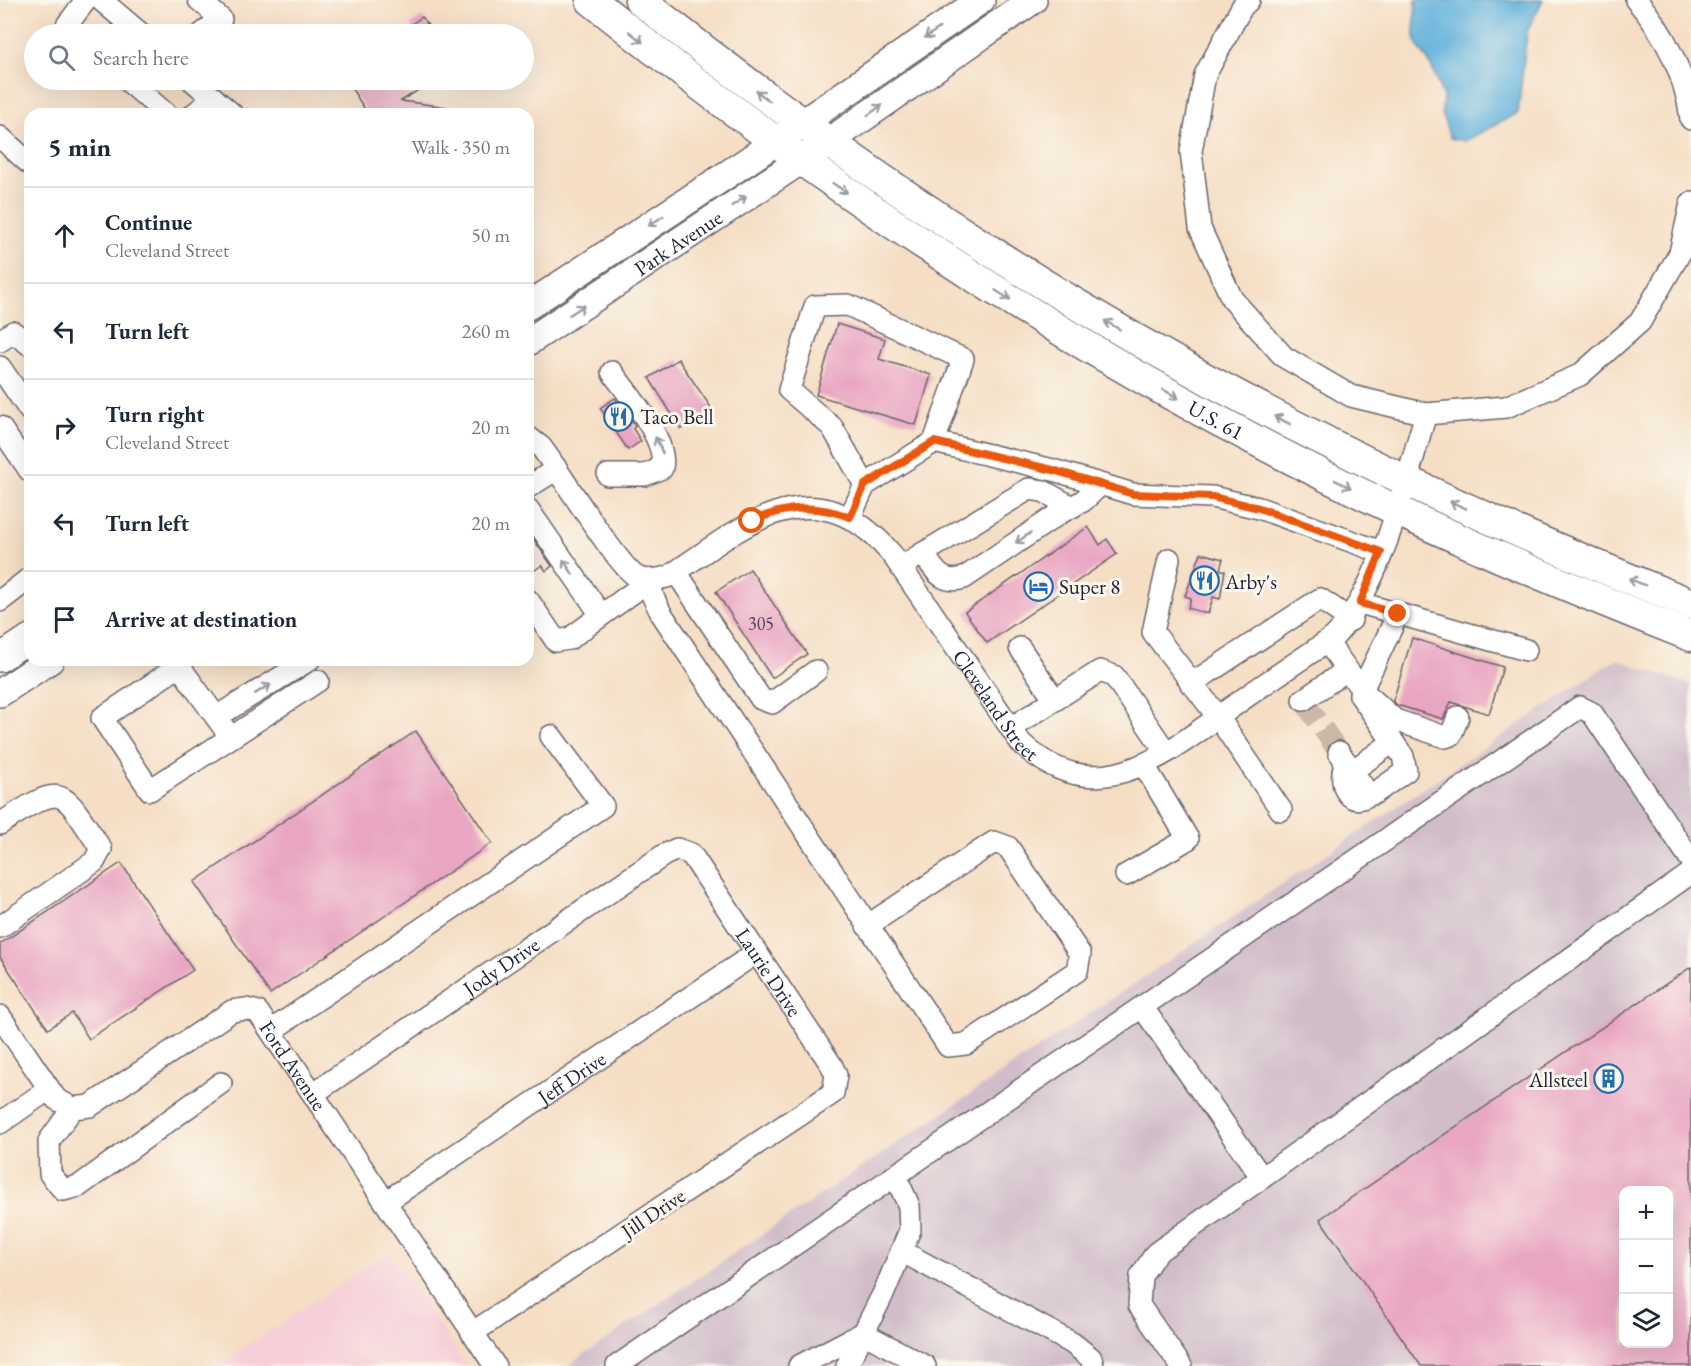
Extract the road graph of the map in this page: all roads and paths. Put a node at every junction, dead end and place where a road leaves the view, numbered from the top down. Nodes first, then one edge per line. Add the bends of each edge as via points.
1 (86, 0) edge
2 (101, 0) edge
3 (199, 0) edge
4 (591, 0) edge
5 (640, 0) edge
6 (981, 0) edge
7 (1034, 0) edge
8 (1636, 0) edge
9 (1241, 2) edge
10 (68, 24) edge
11 (129, 24) edge
12 (215, 24) edge
13 (138, 90) edge
14 (204, 90) edge
15 (214, 98) junction
16 (159, 108) edge
17 (202, 108) edge
18 (225, 108) edge
19 (1691, 119) edge
20 (800, 123) junction
21 (0, 137) edge
22 (775, 142) junction
23 (827, 143) junction
24 (24, 159) edge
25 (800, 161) junction
26 (1691, 203) edge
27 (534, 302) edge
28 (534, 338) edge
29 (24, 340) edge
30 (0, 341) edge
31 (0, 367) edge
32 (612, 372) dead end
33 (24, 402) edge
34 (1426, 414) junction
35 (0, 428) edge
36 (534, 442) edge
37 (934, 442) junction
38 (24, 462) edge
39 (557, 469) junction
40 (608, 476) dead end
41 (1406, 481) junction
42 (534, 483) edge
43 (1100, 484) junction
44 (865, 485) junction
45 (1072, 507) junction
46 (1396, 510) junction
47 (850, 517) junction
48 (534, 518) edge
49 (1381, 552) junction
50 (923, 553) junction
51 (1169, 559) dead end
52 (902, 567) junction
53 (676, 572) junction
54 (650, 580) junction
55 (24, 583) edge
56 (0, 601) edge
57 (1691, 604) edge
58 (534, 609) edge
59 (1356, 611) junction
60 (1398, 614) junction
61 (601, 615) junction
62 (1691, 636) edge
63 (24, 642) edge
64 (1327, 642) junction
65 (1020, 648) dead end
66 (1526, 650) dead end
67 (0, 658) edge
68 (41, 666) edge
69 (173, 666) edge
70 (181, 666) edge
71 (299, 666) edge
72 (1347, 670) junction
73 (816, 671) dead end
74 (1283, 672) junction
75 (318, 681) dead end
76 (1191, 684) junction
77 (1362, 690) junction
78 (0, 693) edge
79 (1054, 700) junction
80 (216, 717) junction
81 (1218, 717) junction
82 (1458, 717) dead end
83 (1011, 728) junction
84 (551, 736) dead end
85 (231, 738) junction
86 (1393, 742) junction
87 (1166, 752) junction
88 (1144, 765) junction
89 (1281, 810) dead end
90 (0, 824) edge
91 (691, 854) joint
92 (1691, 860) edge
93 (1691, 873) edge
94 (1126, 875) dead end
95 (867, 926) junction
96 (0, 927) edge
97 (756, 953) junction
98 (1143, 1008) junction
99 (0, 1016) edge
100 (272, 1030) junction
101 (221, 1083) dead end
102 (49, 1089) junction
103 (833, 1093) joint
104 (314, 1094) junction
105 (73, 1108) junction
106 (0, 1124) edge
107 (896, 1177) junction
108 (1262, 1178) junction
109 (387, 1201) junction
110 (901, 1251) junction
111 (472, 1333) junction
112 (863, 1333) junction
113 (495, 1366) edge
114 (618, 1366) edge
115 (799, 1366) edge
116 (847, 1366) edge
117 (925, 1366) edge
118 (1093, 1366) edge
119 (1181, 1366) edge

1 - 10 street
2 - 11 street
3 - 12 street via 221,19
4 -> 22 highway, U.S. 61
20 -> 5 highway, U.S. 61
6 -> 20 main road, Park Avenue
23 -> 7 main road, Park Avenue
8 - 19 street via 1655,21 1688,94
9 - 34 street via 1205,75 1191,151 1200,228 1232,299 1284,357 1351,396
13 - 16 street
14 - 15 street
15 - 17 street
15 - 18 street
20 - 22 main road, Park Avenue
20 - 23 highway, U.S. 61
21 - 24 street
22 - 25 highway, U.S. 61
22 -> 27 main road, Park Avenue
23 - 25 main road, Park Avenue
41 -> 23 highway, U.S. 61 via 1235,395 1079,307
28 -> 25 main road, Park Avenue
25 -> 46 highway, U.S. 61 via 891,224 1068,335 1231,427
26 - 34 street via 1680,253 1640,322 1580,375 1506,407
29 - 30 street via 13,332
31 - 33 street
40 -> 32 street via 651,474 662,468 664,458 658,440
34 - 41 street, Cleveland Street
35 - 38 street
36 - 39 street
37 - 43 street
37 - 44 street
37 - 44 street via 963,359 848,305 815,306 789,390 832,427
39 - 42 street
39 - 54 street via 620,561 638,577
41 - 46 street, Cleveland Street
57 -> 41 highway, U.S. 61
43 - 45 street
43 - 49 street via 1133,494 1212,497 1259,508
44 - 47 street
45 - 50 street via 1029,489
45 -> 50 street via 955,581 937,574
46 - 49 street, Cleveland Street
46 - 62 highway, U.S. 61
47 - 52 street, Cleveland Street via 878,537
47 - 53 street, Cleveland Street via 803,507 778,510 752,521
61 -> 48 street
49 - 59 street, Cleveland Street
50 - 52 street
51 - 76 street via 1153,632
52 - 83 street, Cleveland Street
53 - 54 street, Cleveland Street
53 - 73 street via 761,699 772,703
54 - 61 street, Cleveland Street
54 - 95 street via 661,613
55 - 56 street
58 - 61 street, Cleveland Street via 556,641 570,639
59 - 60 street
59 - 64 street, Cleveland Street
59 - 76 street via 1320,599
60 - 66 street
60 - 77 street
63 - 67 main road
64 - 72 street
64 - 74 street, Cleveland Street
65 - 79 street
68 - 78 main road
69 - 85 street via 102,718 148,789
70 - 80 street
80 -> 71 street
72 - 74 street via 1304,702
72 - 77 street
74 - 81 street, Cleveland Street
75 - 85 street
76 - 81 street
77 - 82 street via 1395,720 1445,737 1451,735
77 - 86 street via 1360,695
79 - 83 street
79 - 87 street via 1100,671 1114,676
80 - 85 street
81 - 87 street, Cleveland Street
81 - 89 street
83 - 88 street, Cleveland Street via 1034,755 1074,774 1110,776
84 - 100 street via 603,806
86 - 86 street via 1403,756 1406,771 1369,795 1346,762
87 - 88 street, Cleveland Street
88 - 94 street via 1188,839
90 - 96 street via 40,798 58,795 69,800 101,849 94,862
91 - 97 street, Laurie Drive
91 - 104 street, Jody Drive via 677,849 664,855
92 - 98 street via 1592,713 1580,707
93 - 108 street
95 - 95 street via 994,842 1008,847 1080,954 1077,971 966,1044 948,1046
97 - 103 street, Laurie Drive via 832,1066 836,1075
97 - 109 street, Jeff Drive
98 - 107 street
98 - 108 street
99 - 102 street
100 - 104 street, Ford Avenue
100 - 105 street, Ford Avenue via 258,1012 232,1011 90,1106
101 - 105 street via 79,1186 63,1190 50,1174 49,1141
102 - 105 street via 57,1100
102 - 106 street
103 - 111 street, Jill Drive
104 - 109 street, Ford Avenue
107 - 110 street via 911,1219
107 - 114 street
108 - 119 street via 1156,1253 1141,1276 1139,1305
109 - 111 street, Ford Avenue
110 - 112 street
110 - 118 street via 1072,1342 1091,1358
111 - 113 street, Ford Avenue
112 - 115 street
112 - 116 street
112 - 117 street

